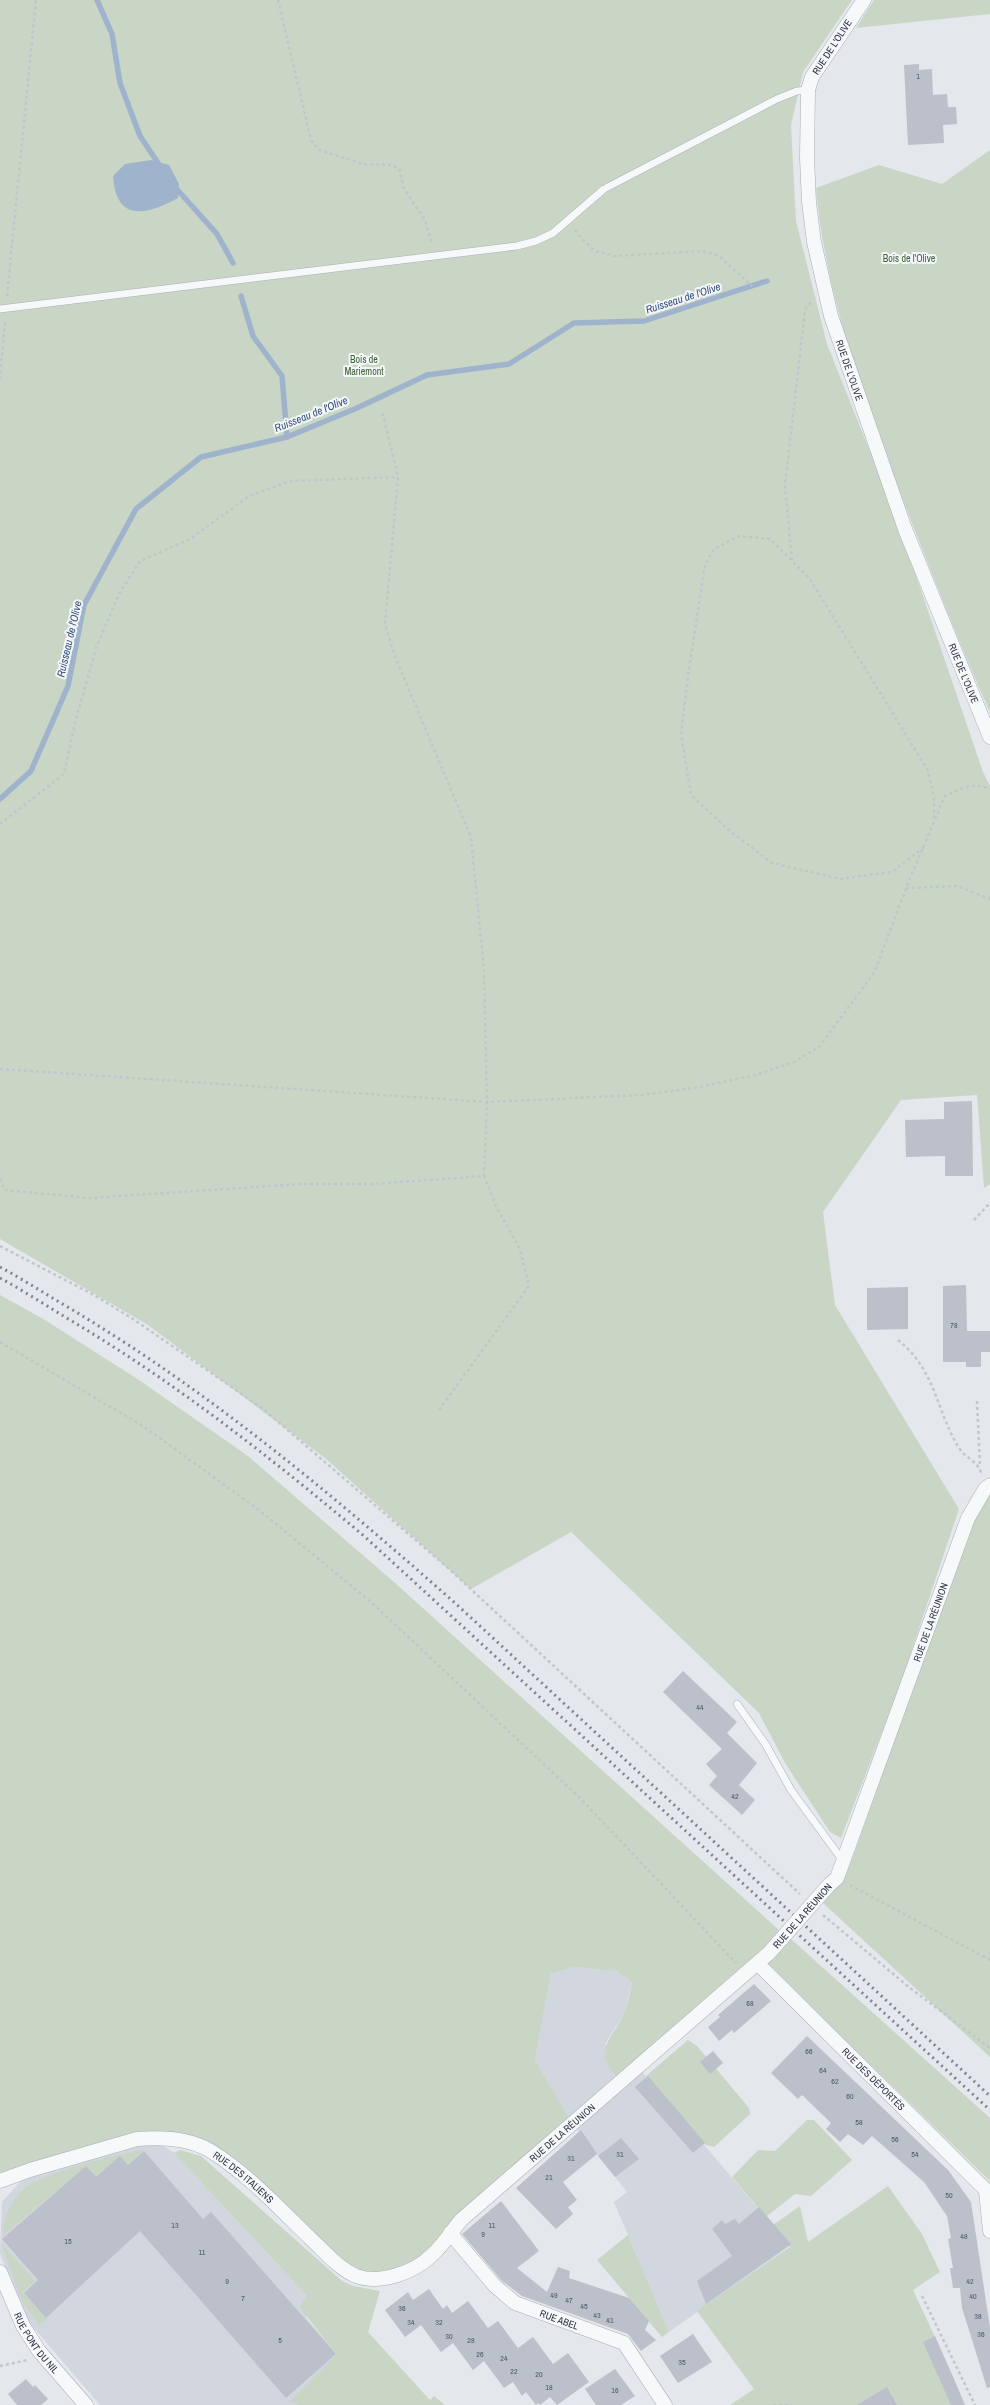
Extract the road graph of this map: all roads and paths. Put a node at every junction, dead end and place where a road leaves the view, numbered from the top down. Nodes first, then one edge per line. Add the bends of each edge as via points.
1 (36, 0) edge
2 (278, 0) edge
3 (864, 0) edge
4 (808, 90) junction
5 (568, 220) junction
6 (435, 257) junction
7 (752, 286) dead end
8 (824, 288) junction
9 (3, 309) edge
10 (0, 379) edge
11 (382, 411) dead end
12 (398, 477) junction
13 (792, 560) junction
14 (990, 737) edge
15 (990, 789) edge
16 (934, 822) junction
17 (0, 824) edge
18 (924, 847) junction
19 (906, 888) junction
20 (990, 899) edge
21 (0, 1069) edge
22 (487, 1102) junction
23 (484, 1176) junction
24 (0, 1179) edge
25 (990, 1202) edge
26 (974, 1220) dead end
27 (0, 1246) edge
28 (898, 1340) dead end
29 (0, 1342) edge
30 (977, 1401) dead end
31 (439, 1410) dead end
32 (980, 1467) junction
33 (988, 1487) edge
34 (737, 1704) dead end
35 (843, 1861) junction
36 (833, 1881) junction
37 (803, 1897) dead end
38 (820, 1913) dead end
39 (990, 1960) edge
40 (758, 1964) junction
41 (747, 1974) junction
42 (990, 2048) edge
43 (0, 2181) edge
44 (988, 2192) edge
45 (990, 2231) edge
46 (450, 2234) junction
47 (0, 2272) edge
48 (922, 2296) dead end
49 (39, 2351) junction
50 (0, 2366) edge
51 (86, 2405) edge
52 (665, 2405) edge
53 (773, 2405) edge
54 (792, 2405) edge
55 (976, 2405) edge

1 - 9 path
2 - 6 path via 311,140 319,150 363,164 399,168 404,189 425,220
3 - 4 street, RUE DE L'OLIVE via 812,77
4 - 5 lane via 797,91 777,99 604,189
4 - 8 street, RUE DE L'OLIVE via 806,158 809,202
5 - 6 lane via 554,232 536,241
5 - 7 path via 583,240 595,250 615,256 702,251 718,255
6 - 9 lane
8 - 13 path via 805,310 798,366 785,486
8 - 14 street, RUE DE L'OLIVE via 831,316 906,529
9 - 10 path
11 - 12 path
12 - 17 path via 290,481 249,496 190,539 140,561 119,594 96,648 64,774
12 - 22 path via 385,624 396,658 472,836 484,970
13 - 16 path via 810,579 927,769 934,797
13 - 18 path via 770,539 738,536 714,549 705,565 681,734 691,796 730,831 772,863 840,879 892,872
15 - 16 path via 983,786 964,786 945,796
16 - 18 path
18 - 19 path
19 - 20 path via 956,886
19 - 22 path via 874,973 819,1047 794,1062 756,1075 686,1089 641,1094
21 - 22 path
22 - 23 path
23 - 24 path via 372,1184 300,1184 89,1198 5,1190
23 - 31 path via 497,1208 520,1249 529,1286
25 - 26 path
27 - 37 path via 127,1315 262,1408 448,1568
28 - 32 path via 923,1366 958,1447
29 - 41 path via 143,1426 259,1510 372,1604 581,1799
30 - 32 path
32 - 33 path
33 - 35 street, RUE DE LA RÉUNION via 968,1518
34 - 35 lane via 766,1745 791,1790
35 - 36 street, RUE DE LA RÉUNION
36 - 39 path
36 - 40 street, RUE DE LA RÉUNION, bridge
38 - 42 path via 910,1988
40 - 41 street, RUE DE LA RÉUNION
40 - 44 street, RUE DES DÉPORTÉS
41 - 46 street, RUE DE LA RÉUNION via 461,2220
43 - 46 street, RUE DES ITALIENS via 122,2144 156,2138 192,2143 208,2149 241,2173 338,2265 358,2276 391,2277 417,2266 432,2255
44 - 45 street
46 - 52 street, RUE ABEL via 495,2286 515,2302 624,2343
47 - 49 street, RUE PONT DU NIL via 23,2326
48 - 55 path
49 - 50 path via 21,2362
49 - 51 street, RUE PONT DU NIL
53 - 54 path

